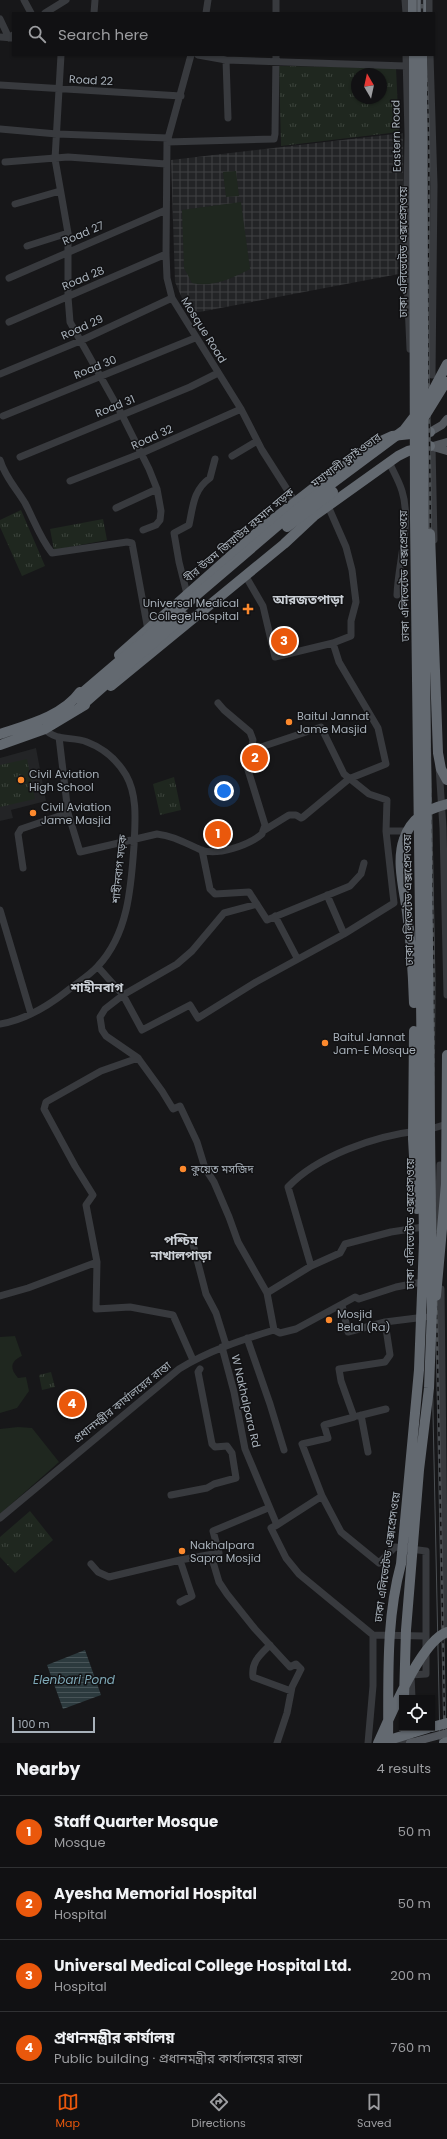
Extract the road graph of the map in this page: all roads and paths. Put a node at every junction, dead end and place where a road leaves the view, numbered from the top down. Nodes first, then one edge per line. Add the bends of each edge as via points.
1 (24, 0) edge
2 (66, 0) edge
3 (96, 0) edge
4 (208, 0) edge
5 (276, 0) edge
6 (405, 0) edge
7 (413, 0) edge
8 (421, 0) edge
9 (429, 0) edge
10 (31, 12) edge
11 (47, 12) edge
12 (94, 12) edge
13 (206, 12) edge
14 (276, 12) edge
15 (406, 12) edge
16 (414, 12) edge
17 (421, 12) edge
18 (429, 12) edge
19 (0, 18) edge
20 (0, 37) edge
21 (12, 37) edge
22 (61, 56) edge
23 (191, 56) edge
24 (204, 56) edge
25 (406, 56) edge
26 (414, 56) edge
27 (422, 56) edge
28 (430, 56) edge
29 (276, 59) edge
30 (226, 60) junction
31 (406, 66) junction
32 (0, 85) edge
33 (59, 90) junction
34 (181, 96) junction
35 (228, 118) dead end
36 (0, 129) edge
37 (57, 134) junction
38 (167, 140) junction
39 (56, 159) junction
40 (5, 162) dead end
41 (166, 164) junction
42 (60, 191) junction
43 (15, 204) dead end
44 (166, 210) junction
45 (68, 233) junction
46 (27, 246) dead end
47 (68, 251) junction
48 (166, 254) junction
49 (9, 278) dead end
50 (68, 297) junction
51 (172, 298) junction
52 (8, 322) dead end
53 (195, 338) junction
54 (80, 341) junction
55 (447, 364) edge
56 (218, 373) junction
57 (0, 374) edge
58 (432, 375) dead end
59 (100, 378) junction
60 (447, 380) edge
61 (241, 409) junction
62 (122, 415) junction
63 (3, 416) dead end
64 (447, 419) edge
65 (430, 432) joint
66 (418, 433) junction
67 (257, 442) junction
68 (447, 442) edge
69 (428, 446) junction
70 (447, 451) edge
71 (142, 453) junction
72 (232, 456) dead end
73 (20, 457) dead end
74 (215, 459) dead end
75 (0, 460) edge
76 (389, 462) junction
77 (70, 481) dead end
78 (157, 489) junction
79 (294, 504) junction
80 (424, 504) junction
81 (328, 506) junction
82 (116, 508) dead end
83 (314, 516) junction
84 (143, 530) dead end
85 (245, 575) junction
86 (188, 594) junction
87 (397, 595) dead end
88 (148, 630) junction
89 (333, 643) junction
90 (78, 703) junction
91 (218, 703) dead end
92 (45, 729) junction
93 (0, 734) edge
94 (59, 737) junction
95 (0, 745) edge
96 (252, 750) junction
97 (350, 778) junction
98 (447, 780) edge
99 (447, 804) edge
100 (68, 813) junction
101 (445, 828) edge
102 (263, 831) junction
103 (386, 831) junction
104 (407, 831) dead end
105 (134, 840) junction
106 (202, 850) junction
107 (364, 863) dead end
108 (23, 868) dead end
109 (327, 895) junction
110 (257, 904) junction
111 (0, 910) edge
112 (275, 916) junction
113 (344, 934) junction
114 (297, 958) junction
115 (98, 967) junction
116 (123, 995) junction
117 (447, 995) edge
118 (31, 1014) junction
119 (0, 1024) edge
120 (447, 1055) edge
121 (138, 1058) junction
122 (447, 1124) edge
123 (422, 1131) junction
124 (440, 1165) dead end
125 (423, 1227) junction
126 (424, 1242) junction
127 (193, 1244) dead end
128 (97, 1262) junction
129 (443, 1262) edge
130 (311, 1266) junction
131 (441, 1280) junction
132 (424, 1282) junction
133 (267, 1293) junction
134 (0, 1296) edge
135 (342, 1305) junction
136 (436, 1313) junction
137 (385, 1322) junction
138 (274, 1330) junction
139 (247, 1338) junction
140 (224, 1346) junction
141 (192, 1360) junction
142 (200, 1369) dead end
143 (386, 1409) dead end
144 (357, 1416) junction
145 (284, 1450) dead end
146 (368, 1452) dead end
147 (171, 1495) dead end
148 (322, 1496) junction
149 (268, 1508) junction
150 (0, 1518) edge
151 (277, 1525) junction
152 (211, 1555) junction
153 (180, 1560) junction
154 (91, 1564) dead end
155 (180, 1602) dead end
156 (447, 1633) edge
157 (373, 1635) junction
158 (425, 1636) junction
159 (270, 1645) junction
160 (291, 1691) junction
161 (404, 1695) edge
162 (412, 1695) edge
163 (447, 1723) edge
164 (435, 1726) edge
165 (447, 1727) edge
166 (405, 1731) edge
167 (411, 1731) edge
168 (419, 1731) edge
169 (447, 1733) edge
170 (409, 1742) edge
171 (447, 1742) edge
172 (277, 1743) edge
173 (368, 1743) edge
174 (378, 1743) edge
175 (382, 1743) edge
176 (389, 1743) edge
177 (400, 1743) edge
178 (444, 1743) edge

1 - 10 street
2 - 11 street
3 - 12 street
4 - 13 street
5 - 14 street
6 - 15 street
7 - 16 highway
8 - 17 highway
9 - 18 street
19 - 21 street
20 - 21 street
22 - 33 street
23 - 34 street, Mosque Road
24 - 30 street
25 - 31 street, Eastern Road
26 - 126 highway, ঢাকা এলিভেটেড এক্সপ্রেসওয়ে, bridge via 415,542
27 - 80 highway, ঢাকা এলিভেটেড এক্সপ্রেসওয়ে, bridge
28 - 58 street via 434,185
29 - 30 street
29 - 31 street
29 - 38 street via 274,139
30 - 35 street
31 - 66 street, Eastern Road via 406,257 411,361
32 - 33 street, Road 22
33 - 34 street, Road 22
33 - 37 street
34 - 38 street, Mosque Road
36 - 37 street
37 - 38 street
37 - 39 street
38 - 41 street, Mosque Road
39 - 40 street
39 - 41 street via 68,157
39 - 42 street
41 - 44 street, Mosque Road
42 - 43 street
42 - 45 street
44 - 47 street, Road 27
44 - 48 street, Mosque Road
45 - 46 street
45 - 47 street
47 - 49 street, Road 27
47 - 50 street
48 - 50 street, Road 28
48 - 51 street, Mosque Road via 167,278
50 - 52 street, Road 28
50 - 54 street via 70,322
51 - 53 street, Mosque Road
51 - 54 street, Road 29
53 - 56 street, Mosque Road
53 - 59 street, Road 30
54 - 57 street, Road 29
54 - 59 street
55 - 90 highway, মহাখালী ফ্লাইওভার, bridge via 430,396 404,430 391,442 295,511
56 - 61 street, Mosque Road
56 - 62 street, Road 31
59 - 62 street
59 - 63 street, Road 30
60 - 90 highway, মহাখালী ফ্লাইওভার, bridge via 427,414 404,439 273,538
61 - 67 street, Mosque Road
61 - 71 street, Road 32
62 - 71 street
62 - 73 street, Road 31
64 - 65 main road, বীর উত্তম জিয়াউর রহমান সড়ক
65 - 66 highway, বীর উত্তম জিয়াউর রহমান সড়ক
66 - 79 highway, বীর উত্তম জিয়াউর রহমান সড়ক via 392,436 381,441 329,476
67 - 72 street
67 - 79 street, Mosque Road
68 - 69 main road, বীর উত্তম জিয়াউর রহমান সড়ক
69 - 70 main road
69 - 76 highway, বীর উত্তম জিয়াউর রহমান সড়ক via 408,451
69 - 101 street via 439,778
69 - 123 street via 419,654 422,720 417,860 422,991
71 - 77 street, Road 32
71 - 78 street
74 - 86 street via 210,478 202,484 192,502 189,525 174,533
75 - 88 street via 11,485 25,502 45,545 52,553 132,543
76 - 81 highway, বীর উত্তম জিয়াউর রহমান সড়ক
76 - 87 street via 402,491 406,519
78 - 82 street
78 - 84 street via 160,520 156,525
79 - 83 street, Mosque Road
79 - 86 highway, বীর উত্তম জিয়াউর রহমান সড়ক via 262,528
80 - 98 highway, bridge via 431,553 438,753 441,769
80 - 136 highway, ঢাকা এলিভেটেড এক্সপ্রেসওয়ে, bridge via 426,803
81 - 83 highway, বীর উত্তম জিয়াউর রহমান সড়ক
81 - 89 street via 346,547 356,602 351,620 351,636
83 - 85 highway, বীর উত্তম জিয়াউর রহমান সড়ক
85 - 89 street via 263,606 275,657
85 - 90 highway, বীর উত্তম জিয়াউর রহমান সড়ক via 92,701
86 - 88 highway, বীর উত্তম জিয়াউর রহমান সড়ক
88 - 90 highway, বীর উত্তম জিয়াউর রহমান সড়ক via 83,688
89 - 97 street via 339,662 378,728 386,764
90 - 92 highway, বীর উত্তম জিয়াউর রহমান সড়ক via 62,720
90 - 93 highway, বীর উত্তম জিয়াউর রহমান সড়ক
91 - 96 street via 250,732 253,740
92 - 94 street, শাহীনবাগ সড়ক via 49,734
92 - 95 highway, বীর উত্তম জিয়াউর রহমান সড়ক
94 - 100 street
94 - 105 street, শাহীনবাগ সড়ক via 86,741 112,757 119,765 131,787
96 - 97 street via 321,727 344,774
96 - 102 street via 248,770 265,825
97 - 102 street via 303,817 289,815
97 - 103 street via 369,794 387,800
99 - 126 highway, bridge via 425,811 413,822 404,840 401,855 414,990 414,1166 419,1221
100 - 105 street via 80,852
100 - 108 street via 21,829 18,834
101 - 117 street
102 - 106 street via 256,839 239,847 218,851
103 - 104 street
103 - 113 street via 394,903
105 - 106 street via 157,834 169,835
105 - 115 street, শাহীনবাগ সড়ক via 128,905 120,932
106 - 110 street via 210,889 215,894 249,892
107 - 109 street via 361,874 350,886
109 - 112 street
109 - 113 street
110 - 112 street via 267,920
110 - 116 street via 224,913 192,951 177,964
111 - 118 street
112 - 114 street
113 - 114 street
114 - 116 street via 198,1018 190,1005 142,1030
115 - 116 street
115 - 118 street, শাহীনবাগ সড়ক via 53,1002
116 - 121 street via 105,1009 100,1023 106,1036
118 - 119 street, শাহীনবাগ সড়ক
120 - 136 highway, bridge via 446,1184
121 - 128 street via 101,1071 46,1102 44,1109 74,1166 94,1195 86,1205
121 - 133 street via 173,1109 180,1106 197,1142 205,1168 230,1216 238,1242
122 - 123 street via 433,1130
123 - 125 street
123 - 130 street via 388,1136 365,1143 311,1168 288,1188
124 - 129 street via 438,1203
125 - 130 street via 345,1244 340,1253
125 - 132 street
126 - 176 highway, ঢাকা এলিভেটেড এক্সপ্রেসওয়ে, bridge via 419,1370 411,1460 401,1564 389,1633
127 - 140 street, W Nakhalpara Rd via 206,1294 216,1313
128 - 134 street
128 - 141 street via 96,1308 130,1307 173,1315
129 - 131 street
130 - 133 street
131 - 132 street, প্রধানমন্ত্রীর কার্যালয়ের রাস্তা
131 - 136 street
132 - 135 street, প্রধানমন্ত্রীর কার্যালয়ের রাস্তা via 396,1287 359,1299 355,1297 345,1300
133 - 138 street
135 - 137 street via 348,1332
135 - 138 street, প্রধানমন্ত্রীর কার্যালয়ের রাস্তা via 296,1329 280,1333
136 - 137 street
136 - 156 street
136 - 161 highway, ঢাকা এলিভেটেড এক্সপ্রেসওয়ে, bridge via 419,1470 406,1630
137 - 144 street via 390,1355 385,1362 339,1369 341,1381
138 - 139 street, প্রধানমন্ত্রীর কার্যালয়ের রাস্তা
139 - 140 street, প্রধানমন্ত্রীর কার্যালয়ের রাস্তা
139 - 145 street
140 - 141 street, প্রধানমন্ত্রীর কার্যালয়ের রাস্তা
140 - 149 street, W Nakhalpara Rd via 245,1449
141 - 150 street, প্রধানমন্ত্রীর কার্যালয়ের রাস্তা via 164,1380
142 - 147 street via 198,1372 212,1444 215,1447 227,1446 232,1453 236,1478 207,1488
143 - 144 street
144 - 146 street
144 - 148 street via 324,1424 328,1438 302,1444
148 - 151 street
148 - 158 street via 341,1532 379,1563 395,1547 426,1551
149 - 151 street, W Nakhalpara Rd
149 - 152 street via 213,1531 219,1553
151 - 157 street, W Nakhalpara Rd via 271,1528 286,1558 309,1583
152 - 153 street
152 - 159 street via 219,1582
153 - 154 street via 109,1577 98,1572
153 - 155 street via 192,1596
156 - 174 highway, bridge via 432,1642 420,1658
157 - 158 street
157 - 173 street via 373,1686
158 - 162 street via 426,1674 411,1675
159 - 160 street via 290,1667 296,1664 301,1669
159 - 160 street via 256,1658 252,1669 253,1677
160 - 172 street
163 - 164 highway, bridge
165 - 176 main road
166 - 170 highway
167 - 170 street
168 - 175 highway, bridge
169 - 170 main road, bridge
170 - 177 street
171 - 178 highway, bridge

